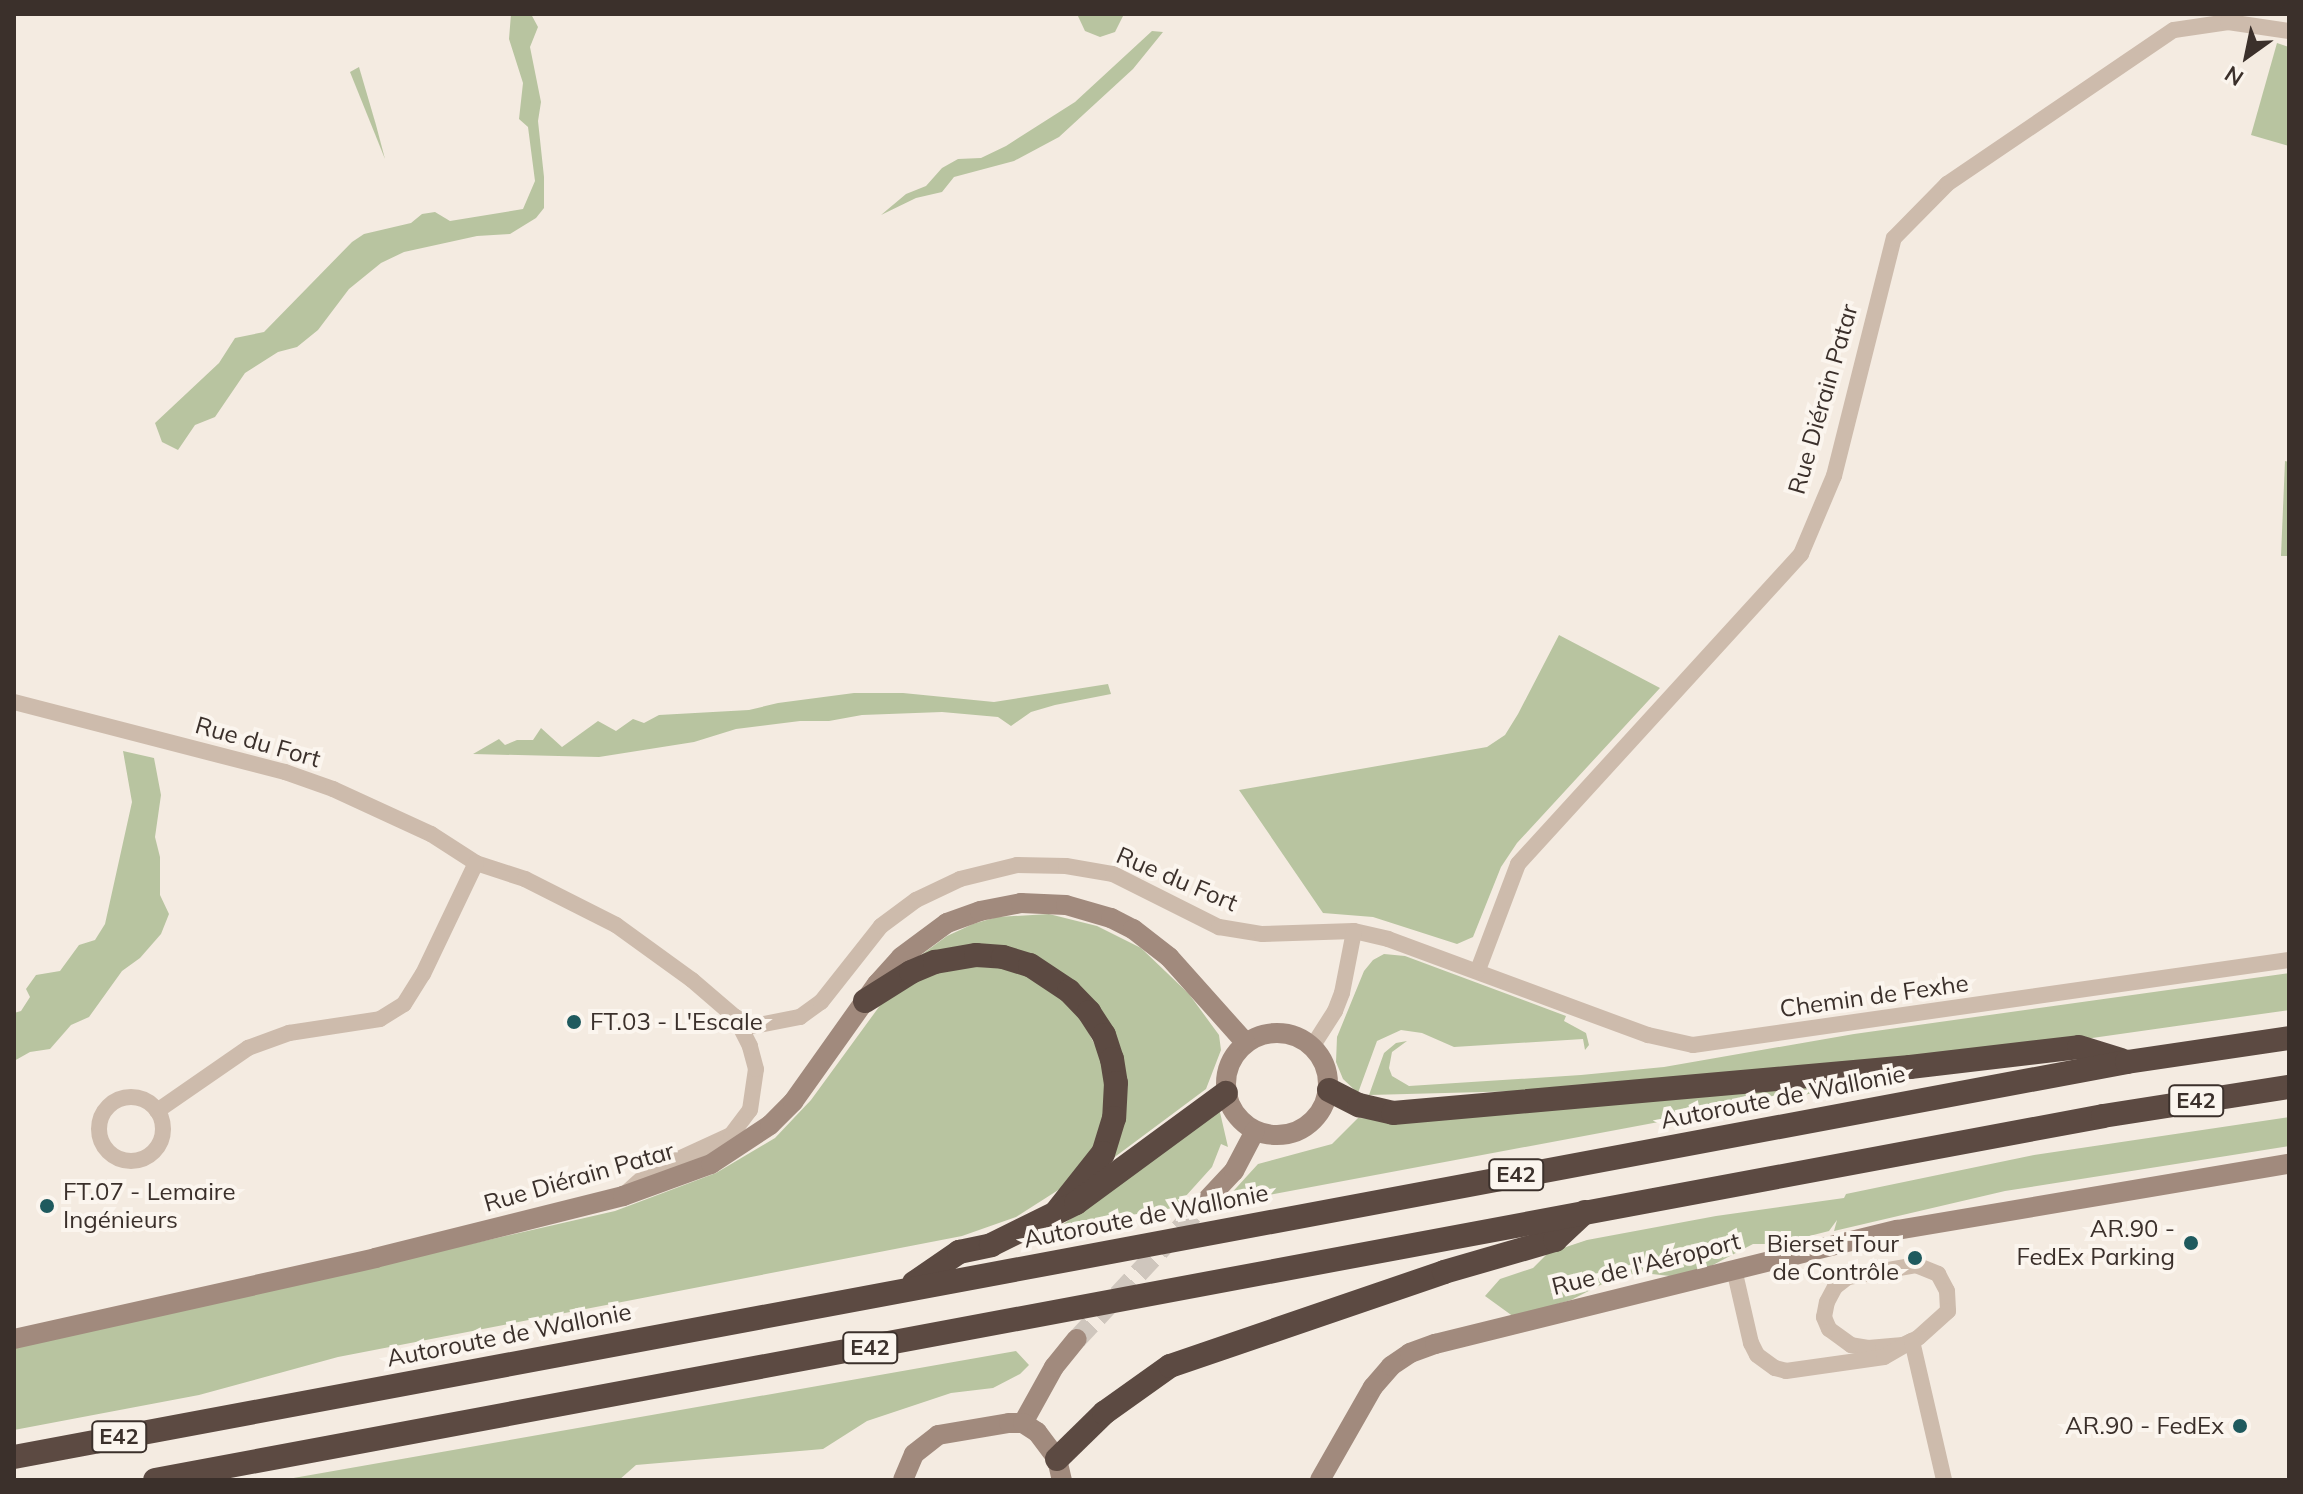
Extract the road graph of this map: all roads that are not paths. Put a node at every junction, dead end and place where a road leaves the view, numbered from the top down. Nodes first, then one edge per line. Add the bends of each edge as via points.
1 (2289, 31) edge
2 (14, 702) edge
3 (476, 863) junction
4 (1354, 931) junction
5 (2289, 960) edge
6 (1478, 970) junction
7 (865, 1001) junction
8 (735, 1017) junction
9 (2289, 1038) edge
10 (1246, 1043) junction
11 (1312, 1047) junction
12 (2127, 1062) junction
13 (2289, 1087) edge
14 (1329, 1090) junction
15 (1226, 1093) junction
16 (157, 1111) junction
17 (1255, 1131) junction
18 (2289, 1164) edge
19 (623, 1196) junction
20 (1203, 1204) tunnel mouth
21 (1057, 1211) junction
22 (1585, 1212) junction
23 (1734, 1269) junction
24 (905, 1289) junction
25 (14, 1339) edge
26 (1077, 1339) tunnel mouth
27 (1912, 1341) junction
28 (1023, 1423) junction
29 (14, 1457) edge
30 (1059, 1469) edge
31 (155, 1480) edge
32 (903, 1480) edge
33 (1320, 1480) edge
34 (1944, 1480) edge

1 - 6 street, Rue Diérain Patar via 2228,22 2174,30 1947,184 1894,238 1834,476 1801,554 1518,864
2 - 3 street, Rue du Fort via 285,772 431,834
3 - 8 street, Rue du Fort via 525,879 616,925
3 - 16 street via 404,1004 380,1019 289,1033 248,1048
4 - 6 street, Rue du Fort
4 - 8 street, Rue du Fort via 1262,934 1219,927 1113,874 1017,865 960,879 916,900 881,926 821,1002 800,1017 754,1026
4 - 11 street via 1339,1002
5 - 6 street, Chemin de Fexhe via 1693,1045 1648,1035
7 - 10 street, Rue Diérain Patar via 914,945 963,916 1021,903 1066,905 1111,918 1150,940
7 - 19 street, Rue Diérain Patar via 801,1092 770,1125 711,1164
7 - 21 highway via 935,962 976,955 1030,965 1089,1012 1112,1059 1114,1118 1103,1153
8 - 19 street via 756,1069 750,1110 731,1135 648,1173
9 - 12 highway, Autoroute de Wallonie / E42
10 - 11 street via 1280,1033
10 - 15 street via 1229,1066
11 - 14 street via 1322,1059
12 - 14 highway via 2079,1047 1393,1113
12 - 24 highway, Autoroute de Wallonie / E42
13 - 22 highway, E42
14 - 17 street via 1315,1119 1303,1129 1279,1135
15 - 17 street via 1242,1122
15 - 21 highway via 1089,1195
16 - 16 street via 147,1101 121,1098 101,1116 101,1142 120,1160 147,1158 162,1137
17 - 20 street via 1234,1171
18 - 23 street, Rue de l'Aéroport via 1943,1221
19 - 25 street, Rue Diérain Patar
21 - 24 highway via 991,1245 959,1252
22 - 30 highway via 1555,1240 1444,1272 1170,1366 1104,1413
22 - 31 highway, E42
23 - 27 street via 1751,1343 1775,1368 1786,1371 1884,1357
23 - 33 street, Rue de l'Aéroport via 1410,1353 1373,1387
24 - 29 highway, Autoroute de Wallonie / E42
26 - 28 street via 1054,1367
27 - 27 street via 1885,1347 1851,1345 1829,1329 1824,1317 1835,1287 1848,1277 1916,1265 1938,1274 1947,1291 1948,1311
27 - 34 street
28 - 30 street via 1037,1432
28 - 32 street via 938,1435 914,1454

